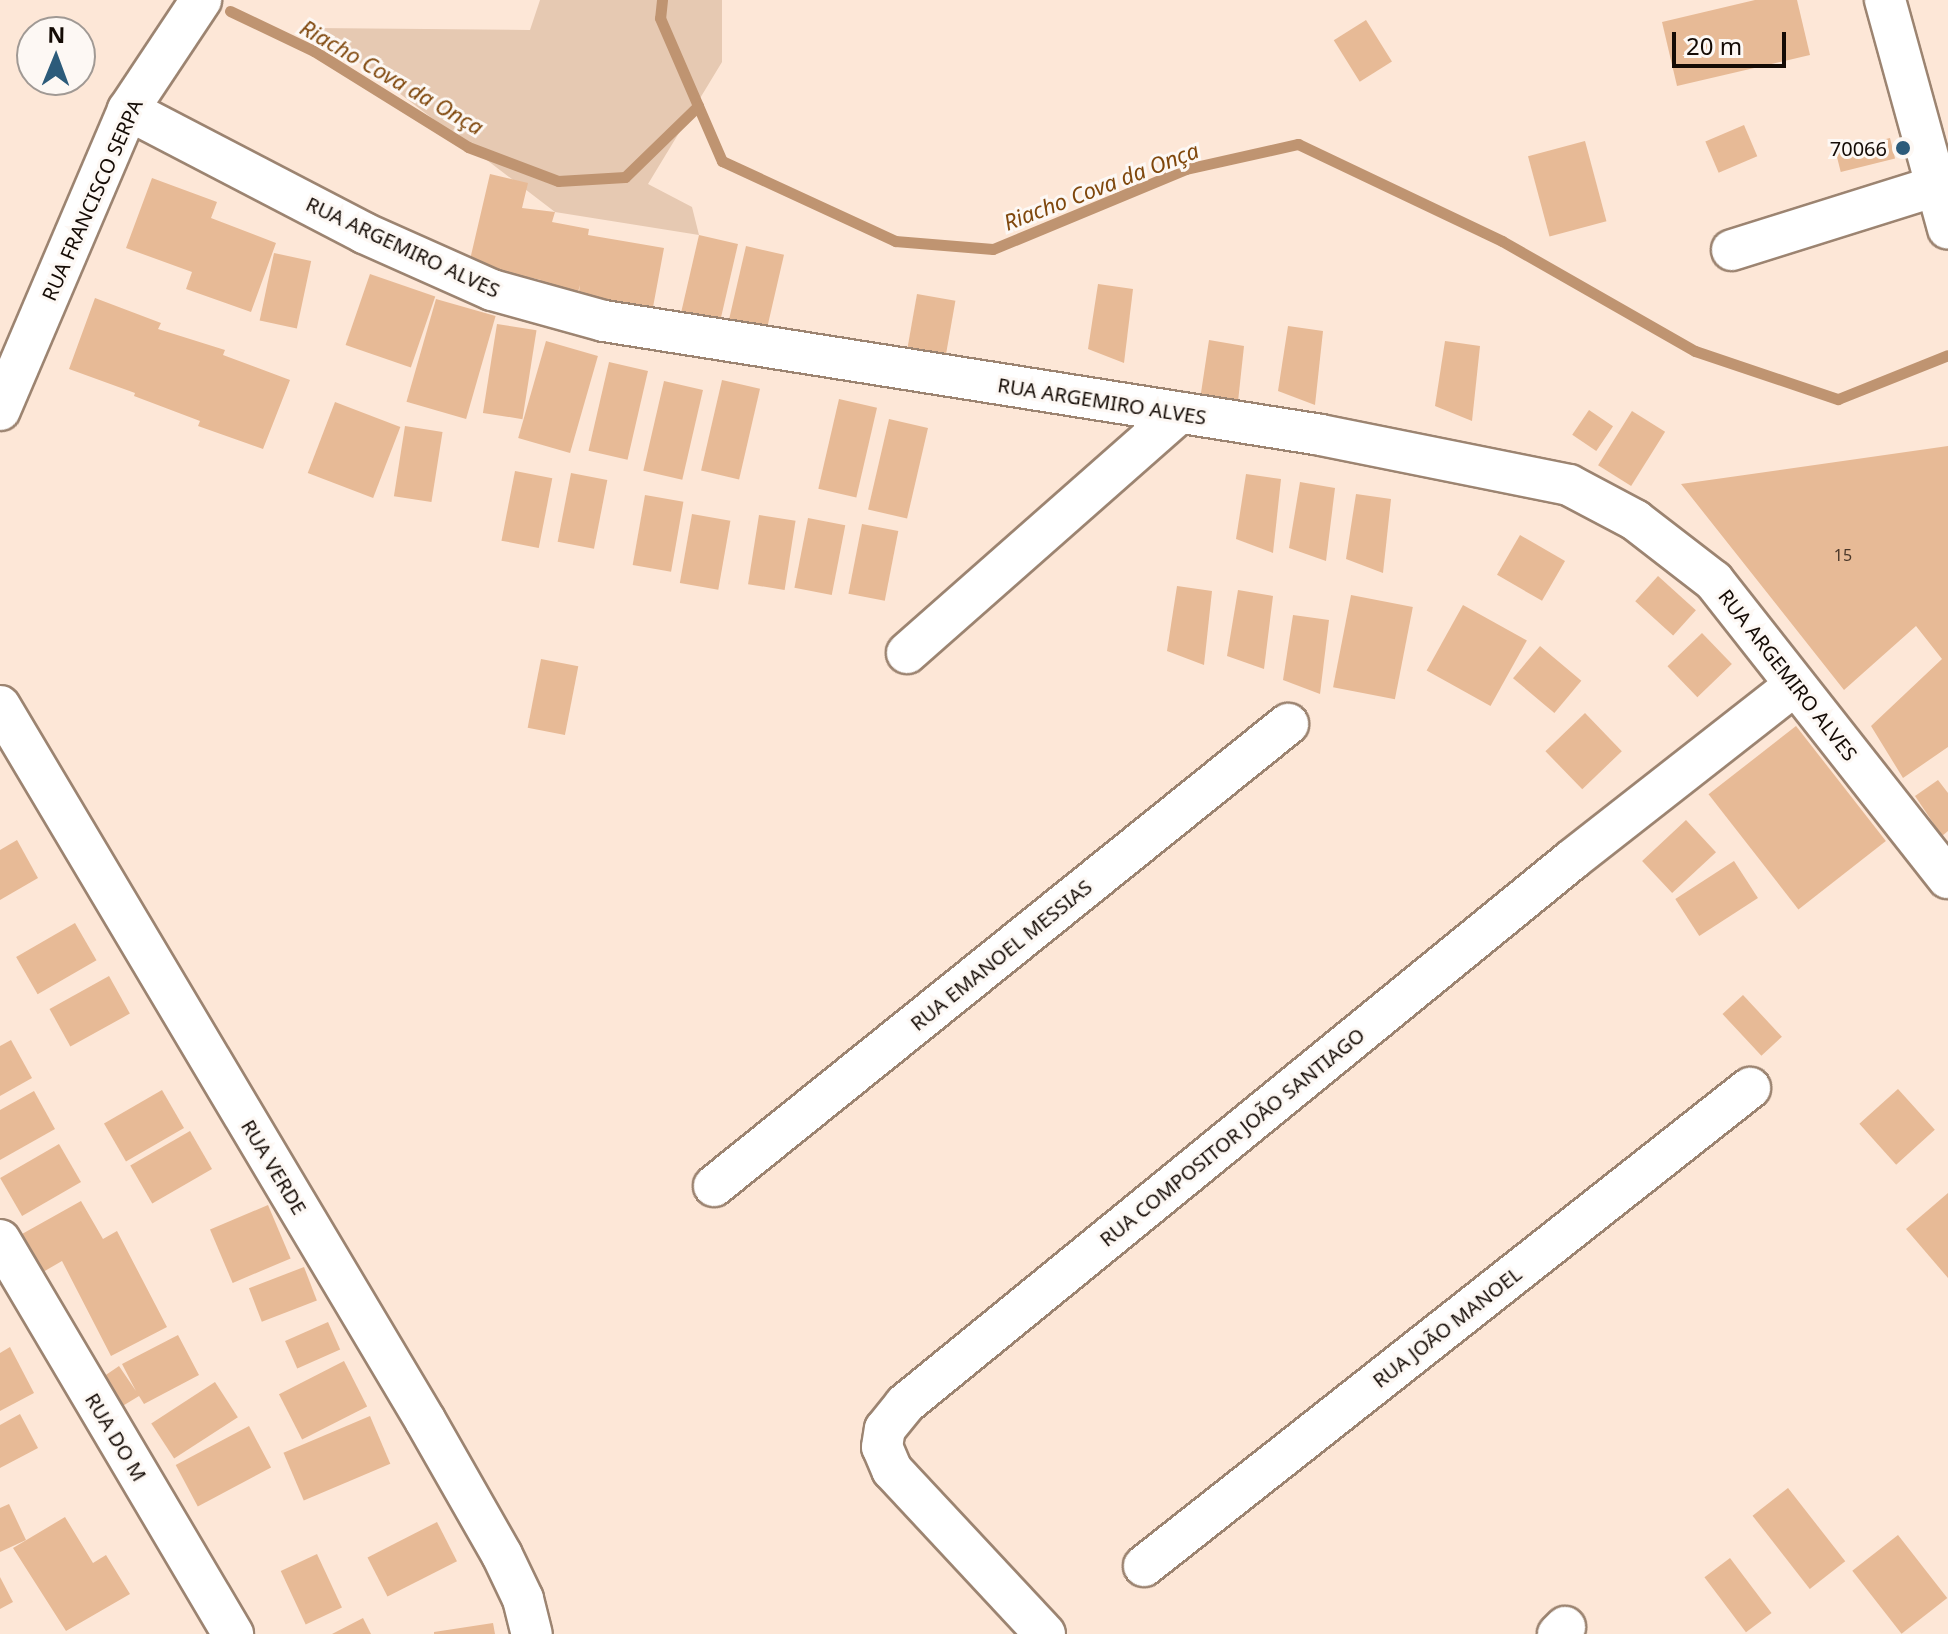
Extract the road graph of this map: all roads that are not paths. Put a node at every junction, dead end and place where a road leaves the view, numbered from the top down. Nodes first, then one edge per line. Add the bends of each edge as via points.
1 (201, 0) edge
2 (1885, 0) edge
3 (128, 110) junction
4 (1936, 186) junction
5 (1948, 228) edge
6 (1732, 250) dead end
7 (0, 410) edge
8 (1179, 413) junction
9 (907, 653) dead end
10 (1795, 685) junction
11 (0, 706) edge
12 (1288, 724) dead end
13 (1948, 878) edge
14 (1750, 1088) dead end
15 (714, 1186) dead end
16 (0, 1240) edge
17 (1144, 1566) dead end
18 (233, 1634) edge
19 (532, 1634) edge
20 (1045, 1634) edge

1 - 3 street, RUA FRANCISCO SERPA
2 - 4 street
3 - 7 street, RUA FRANCISCO SERPA
3 - 8 street, RUA ARGEMIRO ALVES via 364,233 492,290 604,321
4 - 5 street
4 - 6 street
8 - 9 street
8 - 10 street, RUA ARGEMIRO ALVES via 1321,435 1569,485 1635,520 1714,581
10 - 13 street, RUA ARGEMIRO ALVES
10 - 20 street, RUA COMPOSITOR JOÃO SANTIAGO via 1573,859 895,1416 885,1429 882,1447 892,1470
11 - 19 street, RUA VERDE via 502,1555 523,1599
12 - 15 street, RUA EMANOEL MESSIAS
14 - 17 street, RUA JOÃO MANOEL
16 - 18 street, RUA DO M

